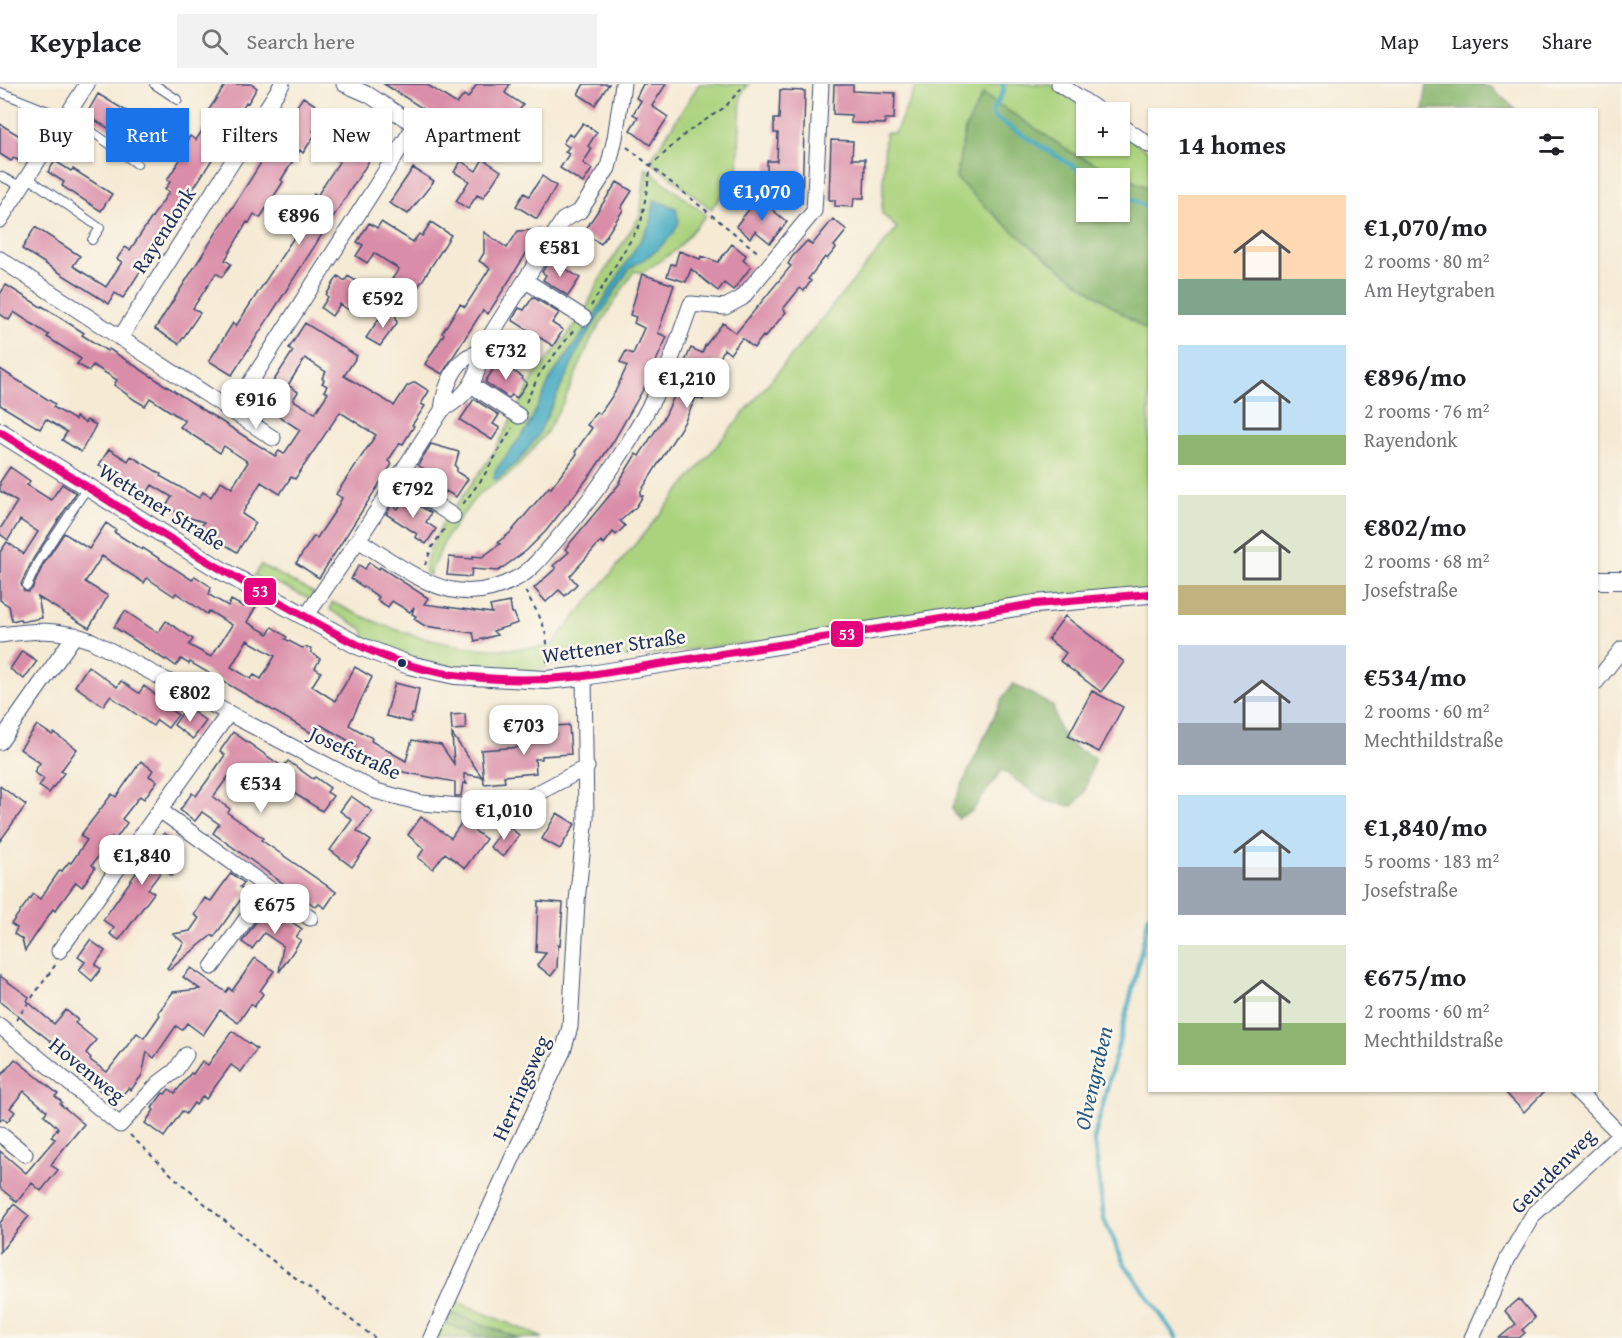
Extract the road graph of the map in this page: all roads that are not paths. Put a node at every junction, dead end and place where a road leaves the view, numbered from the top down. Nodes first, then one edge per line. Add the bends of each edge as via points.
1 (87, 84) edge
2 (154, 84) edge
3 (282, 84) edge
4 (344, 84) edge
5 (623, 84) edge
6 (821, 84) edge
7 (1059, 84) edge
8 (0, 92) edge
9 (178, 100) dead end
10 (1086, 102) edge
11 (40, 108) edge
12 (71, 108) edge
13 (404, 118) edge
14 (1130, 132) edge
15 (94, 134) edge
16 (404, 142) edge
17 (1148, 144) edge
18 (37, 162) edge
19 (136, 164) dead end
20 (0, 176) edge
21 (24, 182) junction
22 (0, 220) edge
23 (92, 240) dead end
24 (0, 259) edge
25 (526, 281) junction
26 (584, 318) dead end
27 (120, 338) junction
28 (480, 352) junction
29 (471, 385) junction
30 (442, 410) junction
31 (232, 411) junction
32 (519, 416) dead end
33 (0, 432) edge
34 (273, 438) dead end
35 (397, 479) junction
36 (87, 488) junction
37 (453, 516) dead end
38 (358, 540) junction
39 (1598, 580) edge
40 (1622, 580) edge
41 (27, 586) dead end
42 (1148, 594) edge
43 (305, 618) junction
44 (0, 634) edge
45 (75, 635) junction
46 (1622, 649) edge
47 (585, 676) junction
48 (1598, 679) edge
49 (229, 713) junction
50 (0, 742) edge
51 (586, 767) junction
52 (161, 811) junction
53 (268, 888) junction
54 (310, 918) dead end
55 (59, 951) road end
56 (212, 967) dead end
57 (2, 1034) edge
58 (186, 1055) dead end
59 (1578, 1092) edge
60 (0, 1134) edge
61 (1621, 1135) edge
62 (25, 1154) dead end
63 (431, 1338) edge
64 (1472, 1338) edge

1 - 12 street
2 - 9 lane
3 - 27 street, Rayendonk
4 - 13 street
5 - 25 street via 608,168 580,211 563,219
6 - 38 street via 814,211 742,298 725,307 691,304 664,377 610,472 537,562 518,578 499,586 459,591 423,579
7 - 10 street
8 - 11 lane
14 - 17 street
15 - 19 lane
16 - 31 street
18 - 21 street
20 - 21 lane
21 - 22 street
21 - 23 lane via 100,228
24 - 27 street
25 - 26 street
25 - 28 street
27 - 31 street
28 - 29 street via 479,368
28 - 30 street via 466,358 451,378
29 - 30 street via 459,400
29 - 32 street
30 - 35 street
31 - 34 street
33 - 36 street, Wettener Straße
35 - 37 street
35 - 38 street
36 - 41 lane via 38,562
36 - 43 street, Wettener Straße
38 - 43 street
39 - 40 street
42 - 47 street, Wettener Straße via 1024,606
43 - 47 street, Wettener Straße via 357,645 409,665 455,675 546,680
44 - 45 street, Josefstraße via 39,630
45 - 49 street, Josefstraße
45 - 50 street
46 - 48 street
47 - 51 street
49 - 51 street, Josefstraße via 376,791 421,803 476,807 517,804
49 - 52 street
51 - 63 street, Herringsweg via 586,817 570,1027 563,1052
52 - 53 street
52 - 55 street
53 - 54 street
53 - 56 street
57 - 58 street, Hovenweg via 120,1125
59 - 61 street
60 - 62 street
61 - 64 street, Geurdenweg via 1533,1215 1508,1258

